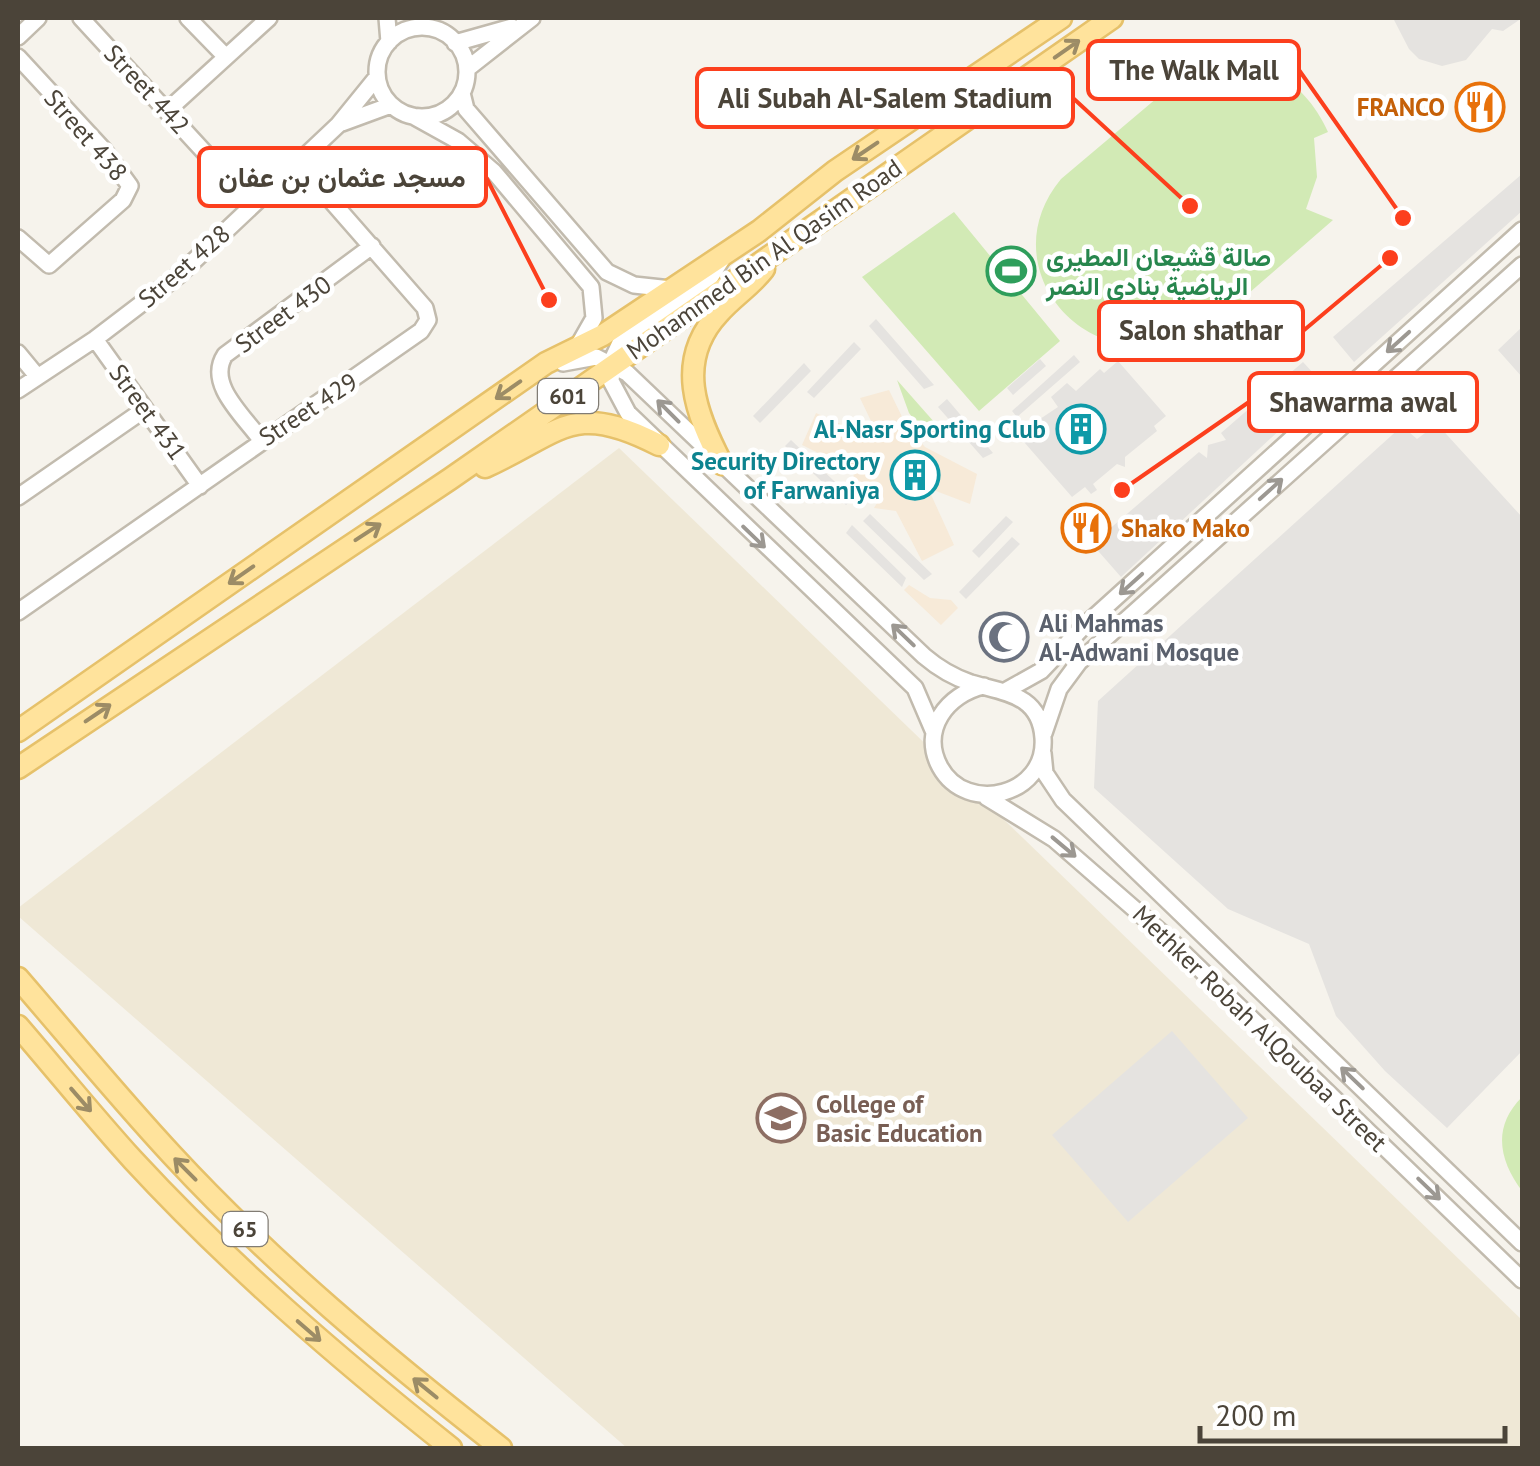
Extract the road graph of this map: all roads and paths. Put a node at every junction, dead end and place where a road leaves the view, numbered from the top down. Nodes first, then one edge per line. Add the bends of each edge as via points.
1 (38, 18) edge
2 (81, 18) edge
3 (188, 18) edge
4 (269, 18) edge
5 (387, 18) edge
6 (425, 18) edge
7 (1061, 18) edge
8 (1112, 18) edge
9 (526, 21) edge
10 (437, 30) junction
11 (18, 36) edge
12 (389, 42) junction
13 (455, 42) junction
14 (18, 57) edge
15 (226, 57) junction
16 (466, 68) junction
17 (377, 77) junction
18 (462, 94) junction
19 (391, 105) junction
20 (168, 110) junction
21 (413, 116) junction
22 (338, 125) junction
23 (299, 164) junction
24 (253, 204) junction
25 (1522, 230) edge
26 (18, 238) edge
27 (372, 246) junction
28 (727, 250) junction
29 (775, 252) junction
30 (1522, 266) edge
31 (607, 272) junction
32 (591, 287) junction
33 (670, 288) junction
34 (1431, 312) junction
35 (1449, 331) junction
36 (95, 339) junction
37 (578, 346) junction
38 (18, 353) edge
39 (546, 363) junction
40 (612, 365) junction
41 (37, 376) junction
42 (18, 390) edge
43 (145, 409) junction
44 (261, 440) junction
45 (659, 445) junction
46 (722, 464) junction
47 (450, 479) junction
48 (200, 486) junction
49 (18, 497) edge
50 (18, 612) edge
51 (984, 686) junction
52 (1007, 690) junction
53 (934, 734) junction
54 (1042, 744) junction
55 (21, 746) edge
56 (982, 795) junction
57 (18, 978) edge
58 (18, 1026) edge
59 (1522, 1243) edge
60 (1522, 1280) edge
61 (451, 1448) edge
62 (501, 1448) edge

1 - 11 street
2 - 20 street, Street 442
3 - 15 street
4 - 15 street
5 - 12 street
6 - 10 street
7 -> 28 main road, Mohammed Bin Al Qasim Road / 601
29 -> 8 main road, Mohammed Bin Al Qasim Road / 601
9 - 13 street
9 - 16 street
10 - 12 street via 411,29
10 - 13 street
12 - 17 street
13 - 16 street
14 - 26 street, Street 438 via 130,186 123,200 49,265
15 - 20 street
16 - 18 street
17 - 19 street
17 - 22 street, Street 428
18 - 21 street via 440,113
18 - 31 street via 466,109
19 - 21 street
19 - 22 street, Street 428
20 - 24 street, Street 442
21 - 32 street via 458,140 494,172
22 - 23 street, Street 428
23 - 24 street, Street 428
23 - 27 street, Street 429
24 - 36 street, Street 428 via 180,275
25 - 34 street
27 - 44 street, Street 430 via 217,367 219,381
27 - 44 street, Street 429 via 428,320 390,355
28 - 33 main road, Mohammed Bin Al Qasim Road / 601
28 - 40 street via 715,274 620,343
29 - 40 main road, Mohammed Bin Al Qasim Road / 601
29 - 46 main road via 711,321 695,354 696,408
30 - 35 street
31 - 32 street via 604,286
31 - 33 street via 634,285
32 - 37 street via 594,318
33 - 37 main road, Mohammed Bin Al Qasim Road / 601
34 - 35 street
34 -> 52 street via 1041,671
54 -> 35 street via 1052,704 1079,662
36 - 41 street, Street 428
36 - 43 street, Street 431
37 - 39 main road, Mohammed Bin Al Qasim Road / 601
38 - 41 street
39 - 40 street via 590,356
39 -> 55 main road, Mohammed Bin Al Qasim Road / 601 via 48,708
40 - 45 street via 617,396
46 -> 40 street via 644,387
40 - 47 main road, Mohammed Bin Al Qasim Road / 601
41 - 42 street, Street 428
43 - 48 street, Street 431
43 - 49 street
44 - 48 street, Street 429
45 - 47 main road via 617,425 573,423
45 -> 53 street via 916,688
51 -> 46 street via 924,656
55 -> 47 main road, Mohammed Bin Al Qasim Road / 601
48 - 50 street, Street 429
51 - 52 street
51 - 53 street via 956,696
52 - 54 street via 1032,708
53 - 56 street via 934,751 951,781
54 - 56 street via 1021,785
59 -> 54 street, Methker Robah AlQoubaa Street via 1063,800 1046,774
56 -> 60 street, Methker Robah AlQoubaa Street via 1054,838 1158,930
62 -> 57 main road, 65 via 246,1230
58 -> 61 main road, 65 via 133,1160 224,1252 309,1332

